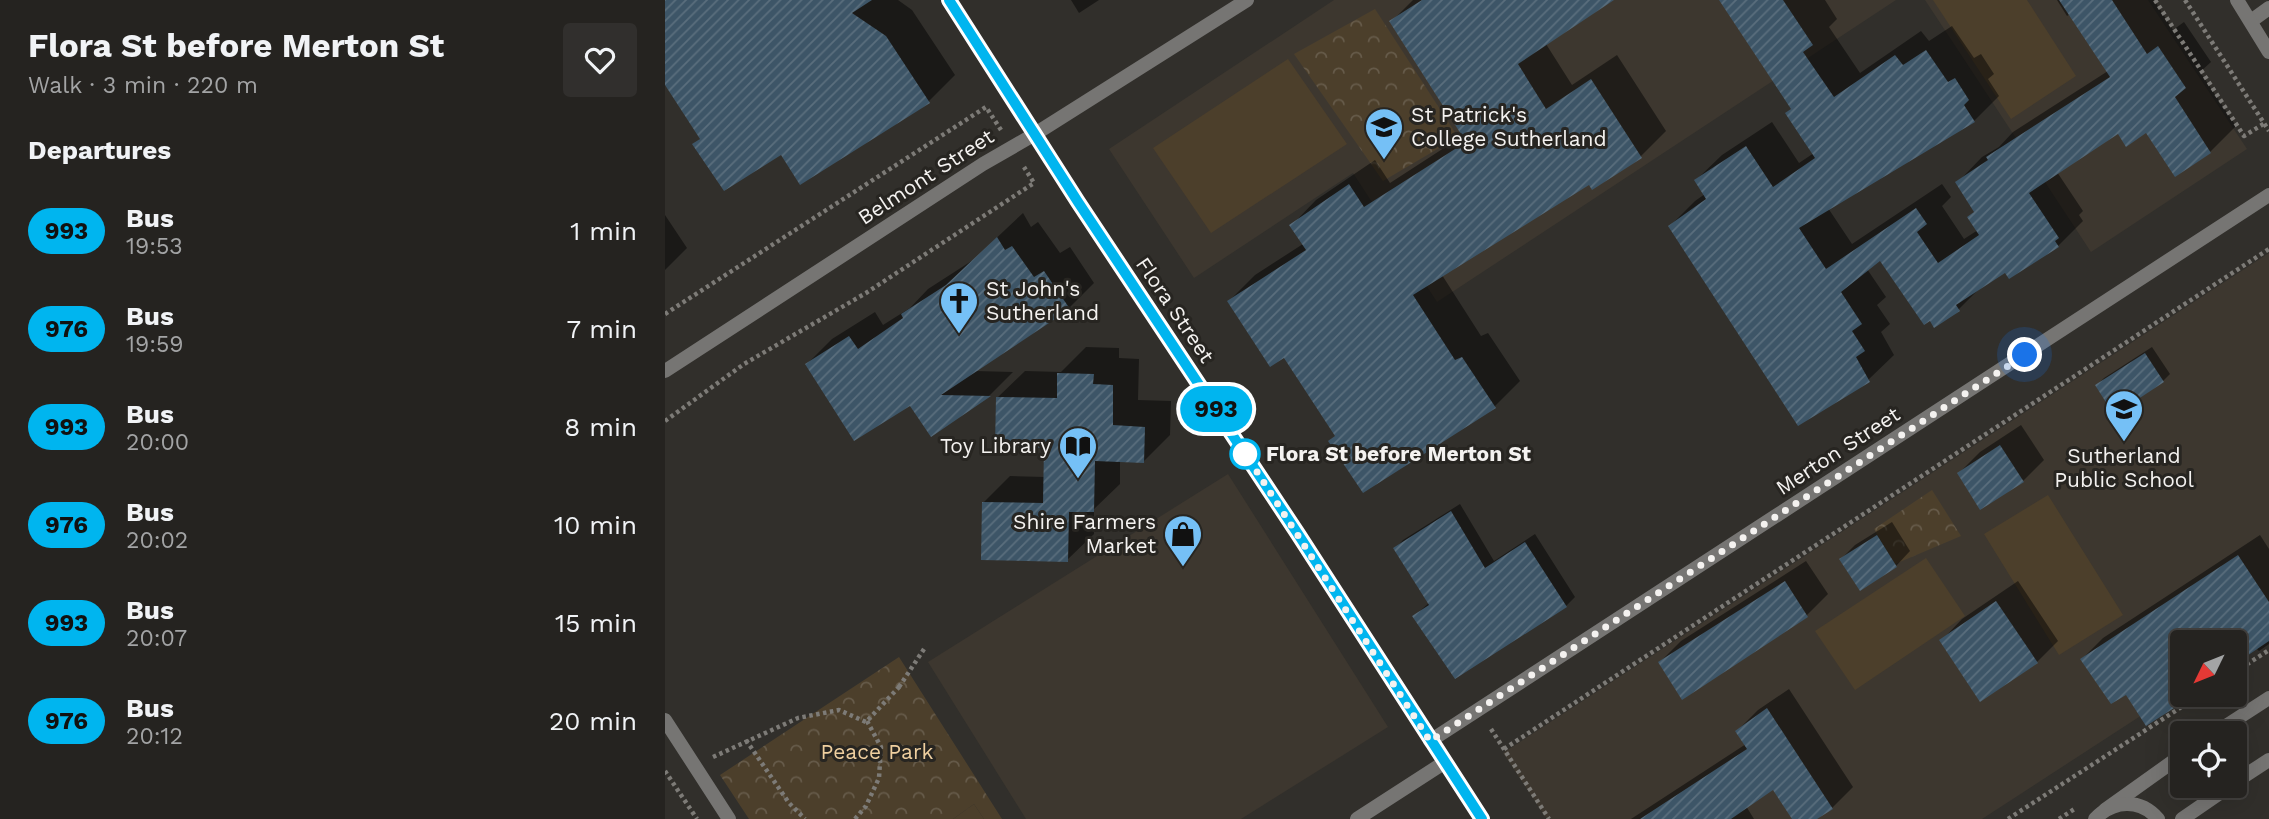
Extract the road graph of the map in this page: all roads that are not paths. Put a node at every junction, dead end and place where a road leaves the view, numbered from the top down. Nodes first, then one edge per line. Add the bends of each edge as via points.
1 (949, 0) edge
2 (1247, 0) edge
3 (2237, 0) edge
4 (2269, 8) edge
5 (2251, 21) junction
6 (2269, 52) edge
7 (1035, 134) junction
8 (2269, 195) edge
9 (665, 371) edge
10 (2269, 698) edge
11 (665, 720) edge
12 (2234, 721) edge
13 (1430, 741) junction
14 (2269, 760) edge
15 (1444, 762) junction
16 (2170, 764) edge
17 (2247, 774) edge
18 (2213, 798) edge
19 (2100, 814) edge
20 (729, 819) edge
21 (1357, 819) edge
22 (1482, 819) edge
23 (2158, 819) edge
24 (2182, 819) edge

1 - 7 street, Flora Street
2 - 7 street, Belmont Street
3 - 5 street
4 - 5 street
5 - 6 street
7 - 9 street, Belmont Street
7 - 13 street, Flora Street
8 - 13 street, Merton Street
10 - 12 street
11 - 20 street
13 - 15 street, Flora Street
14 - 17 street
15 - 21 street
15 - 22 street, Flora Street
16 - 19 street
18 - 24 street
19 - 23 street via 2125,803 2145,808

